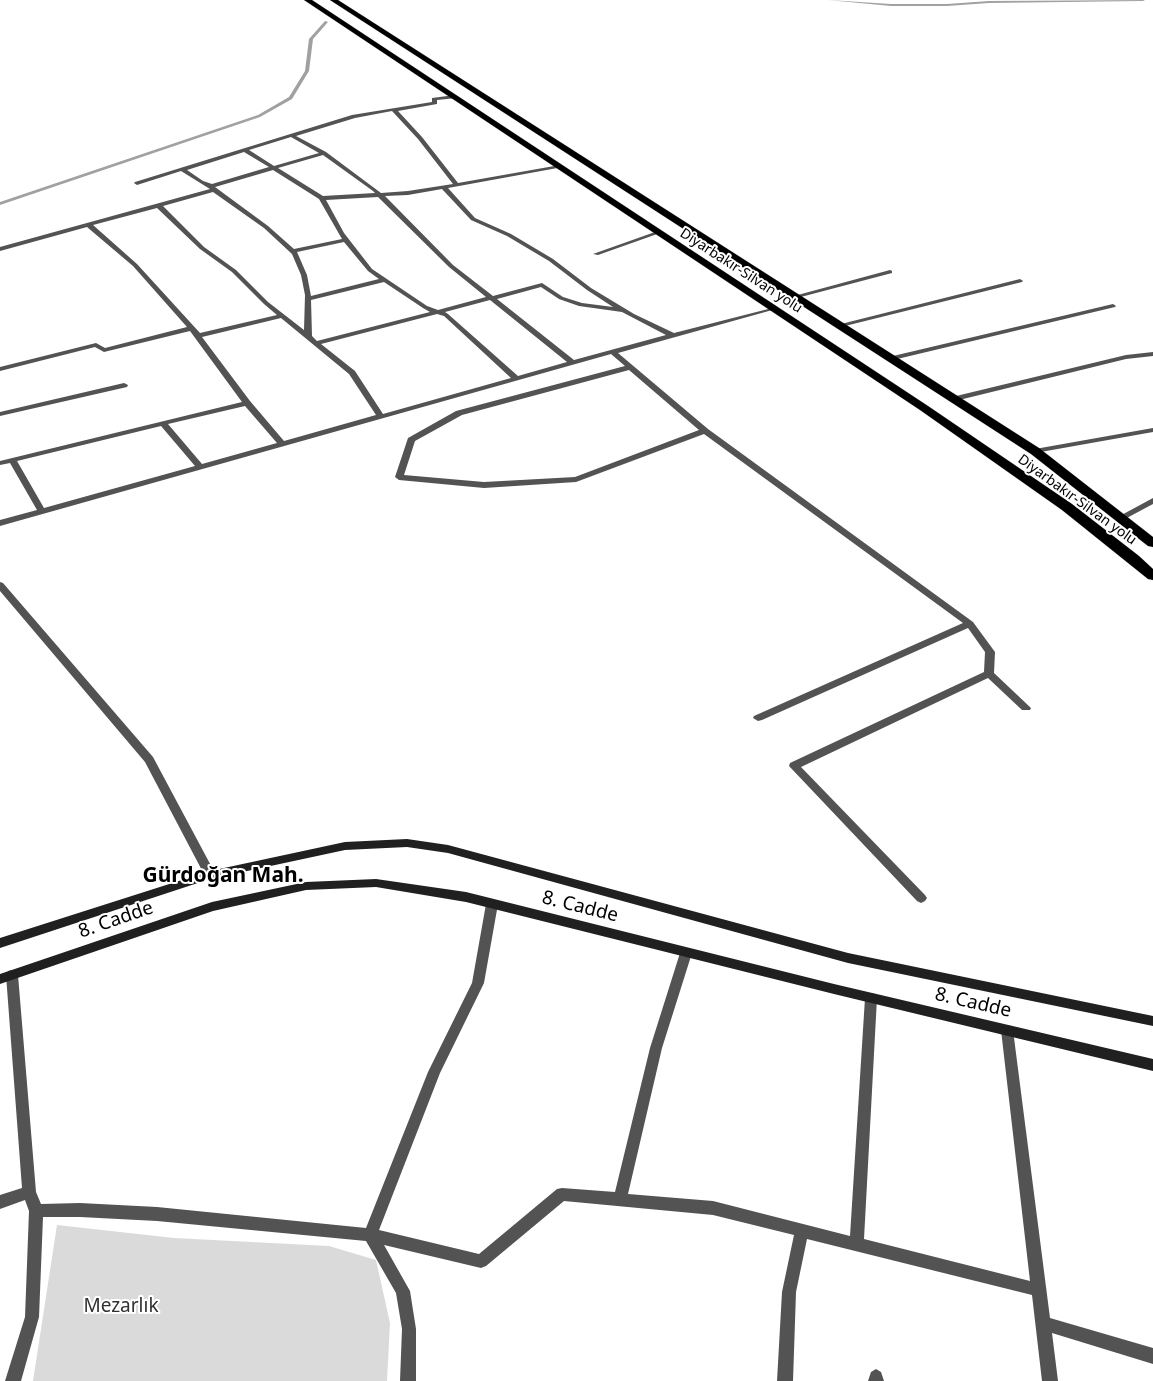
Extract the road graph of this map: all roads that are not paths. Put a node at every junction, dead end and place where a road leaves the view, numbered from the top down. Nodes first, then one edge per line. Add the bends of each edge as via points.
1 (308, 0) edge
2 (333, 0) edge
3 (455, 97) junction
4 (394, 110) junction
5 (293, 136) junction
6 (245, 150) junction
7 (324, 153) junction
8 (560, 167) junction
9 (274, 168) junction
10 (182, 169) junction
11 (137, 183) dead end
12 (456, 184) junction
13 (442, 186) junction
14 (213, 188) junction
15 (379, 194) junction
16 (322, 198) junction
17 (159, 206) junction
18 (89, 225) junction
19 (657, 234) junction
20 (346, 240) junction
21 (0, 249) edge
22 (292, 250) junction
23 (596, 254) dead end
24 (890, 272) dead end
25 (385, 280) junction
26 (1020, 281) dead end
27 (796, 296) junction
28 (308, 299) junction
29 (492, 299) junction
30 (1113, 306) dead end
31 (774, 308) junction
32 (624, 310) junction
33 (436, 311) junction
34 (282, 316) junction
35 (840, 325) junction
36 (192, 328) junction
37 (672, 335) junction
38 (198, 336) junction
39 (308, 337) junction
40 (316, 343) junction
41 (613, 352) junction
42 (1153, 354) edge
43 (893, 358) junction
44 (573, 363) junction
45 (630, 367) junction
46 (0, 369) edge
47 (516, 379) junction
48 (124, 385) dead end
49 (955, 399) junction
50 (247, 403) junction
51 (0, 414) edge
52 (381, 417) junction
53 (163, 423) junction
54 (1153, 430) edge
55 (705, 431) junction
56 (282, 444) junction
57 (1035, 451) junction
58 (12, 460) junction
59 (0, 463) edge
60 (200, 467) junction
61 (1153, 501) edge
62 (42, 511) junction
63 (1120, 518) junction
64 (0, 523) edge
65 (1153, 543) edge
66 (1153, 576) edge
67 (0, 585) edge
68 (970, 624) junction
69 (989, 674) junction
70 (1026, 708) dead end
71 (758, 718) dead end
72 (210, 875) junction
73 (921, 898) dead end
74 (492, 904) junction
75 (0, 943) edge
76 (686, 953) junction
77 (6, 977) edge
78 (871, 998) junction
79 (1153, 1021) edge
80 (1007, 1030) junction
81 (1153, 1065) edge
82 (28, 1192) junction
83 (620, 1200) junction
84 (0, 1202) edge
85 (36, 1211) junction
86 (802, 1230) junction
87 (370, 1235) junction
88 (856, 1244) junction
89 (1039, 1290) junction
90 (1043, 1323) junction
91 (1153, 1356) edge
92 (13, 1381) edge
93 (408, 1381) edge
94 (785, 1381) edge
95 (1050, 1381) edge

1 - 3 highway, Diyarbakır-Silvan yolu
2 - 27 highway, Diyarbakır-Silvan yolu
3 - 4 street
3 - 8 highway, Diyarbakır-Silvan yolu
4 - 5 street via 354,116
4 - 12 street
5 - 6 street
5 - 7 street
6 - 9 street
6 - 10 street
7 - 9 street
7 - 15 street
8 - 12 street
8 - 19 highway, Diyarbakır-Silvan yolu
9 - 14 street
9 - 16 street
10 - 11 street
10 - 14 street
12 - 13 street
13 - 15 street via 408,193
13 - 32 street via 473,219 551,260
14 - 17 street
14 - 22 street
15 - 16 street
15 - 29 street via 451,266
16 - 20 street
17 - 18 street
17 - 34 street via 202,248 234,271
18 - 21 street
18 - 36 street via 135,265
19 - 23 street
19 - 31 highway, Diyarbakır-Silvan yolu
20 - 22 street
20 - 25 street via 370,270
22 - 28 street via 304,275
24 - 27 street
25 - 28 street
25 - 33 street
26 - 35 street
27 - 35 highway, Diyarbakır-Silvan yolu
28 - 39 street
29 - 32 street via 542,285 561,298
29 - 33 street
29 - 44 street
30 - 43 street
31 - 37 street
31 - 66 highway, Diyarbakır-Silvan yolu via 1067,507
32 - 37 street
33 - 40 street
33 - 47 street via 468,332
34 - 38 street
34 - 39 street
35 - 43 highway, Diyarbakır-Silvan yolu
36 - 38 street
36 - 46 street via 104,350 96,345
37 - 41 street
38 - 50 street
39 - 40 street
40 - 52 street via 352,373
41 - 44 street
41 - 45 street
42 - 49 street via 1117,359
43 - 49 highway, Diyarbakır-Silvan yolu
44 - 47 street
45 - 55 street
45 - 55 street via 459,413 411,440 399,477 484,485 576,479
47 - 52 street
48 - 51 street
49 - 57 highway, Diyarbakır-Silvan yolu
50 - 53 street
50 - 56 street
52 - 56 street
53 - 58 street
53 - 60 street
54 - 57 street
55 - 68 street
56 - 60 street
57 - 63 highway, Diyarbakır-Silvan yolu
58 - 59 street
58 - 62 street
60 - 62 street
61 - 63 street
62 - 64 street
63 - 65 highway, Diyarbakır-Silvan yolu
67 - 72 street via 149,760
68 - 69 street via 990,652
68 - 71 street
69 - 70 street
69 - 73 street via 794,766
72 - 75 street, 8. Cadde
72 - 79 street, 8. Cadde via 345,846 407,843 448,849 848,958
74 - 76 street, 8. Cadde
74 - 77 street, 8. Cadde via 376,883 306,886 212,907
74 - 87 street via 478,983 434,1072
76 - 78 street, 8. Cadde
76 - 83 street via 656,1048
77 - 82 street
78 - 80 street, 8. Cadde
78 - 88 street
80 - 81 street, 8. Cadde
80 - 89 street
82 - 84 street
82 - 85 street
83 - 86 street via 713,1208
83 - 87 street via 562,1194 481,1261
85 - 87 street via 157,1214
85 - 92 street via 32,1318
86 - 88 street
86 - 94 street via 789,1292
87 - 93 street via 403,1291 409,1329
88 - 89 street
89 - 90 street
90 - 91 street
90 - 95 street

